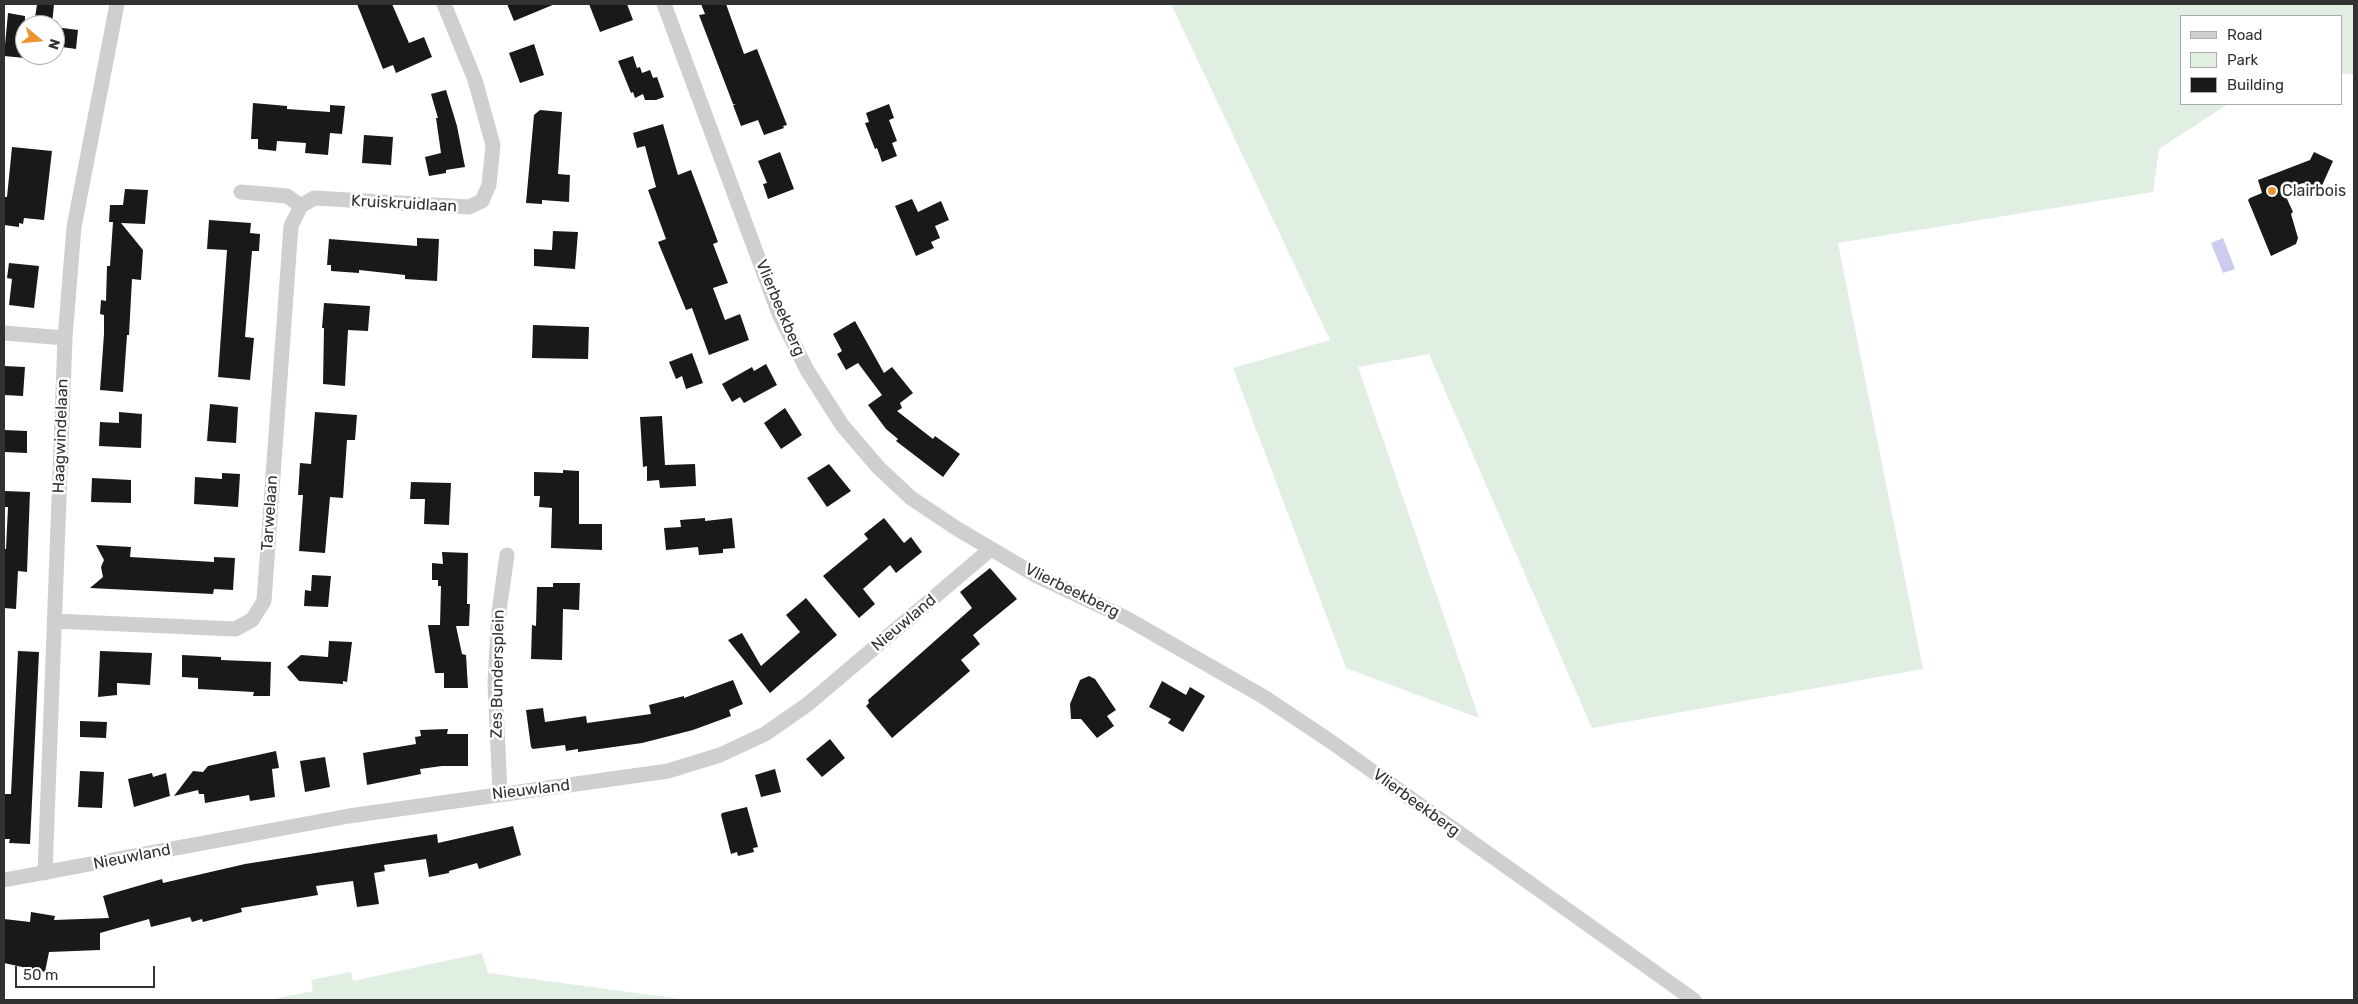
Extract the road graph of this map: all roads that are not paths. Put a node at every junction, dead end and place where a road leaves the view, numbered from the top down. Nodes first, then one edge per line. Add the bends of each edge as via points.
1 (117, 4) edge
2 (444, 4) edge
3 (664, 4) edge
4 (241, 192) dead end
5 (301, 206) junction
6 (4, 333) edge
7 (65, 338) junction
8 (991, 549) junction
9 (507, 555) dead end
10 (54, 621) junction
11 (500, 793) junction
12 (46, 873) junction
13 (4, 880) edge
14 (1694, 1000) edge

1 - 7 street, Haagwindelaan via 74,227
2 - 5 street, Kruiskruidlaan via 475,80 493,145 489,185 482,201 469,207 314,198
3 - 8 street, Vlierbeekberg via 779,314 807,370 842,425 878,467 910,498
4 - 5 street via 287,196
5 - 10 street, Tarwelaan via 291,226 264,601 252,620 235,629
6 - 7 street
7 - 10 street, Haagwindelaan
8 - 11 street, Nieuwland via 822,692 765,734 720,755 668,771
8 - 14 street, Vlierbeekberg via 1038,576 1126,618 1264,697
9 - 11 street, Zes Bundersplein via 499,611 495,684
10 - 12 street, Haagwindelaan
11 - 12 street, Nieuwland via 349,816
12 - 13 street, Nieuwland

